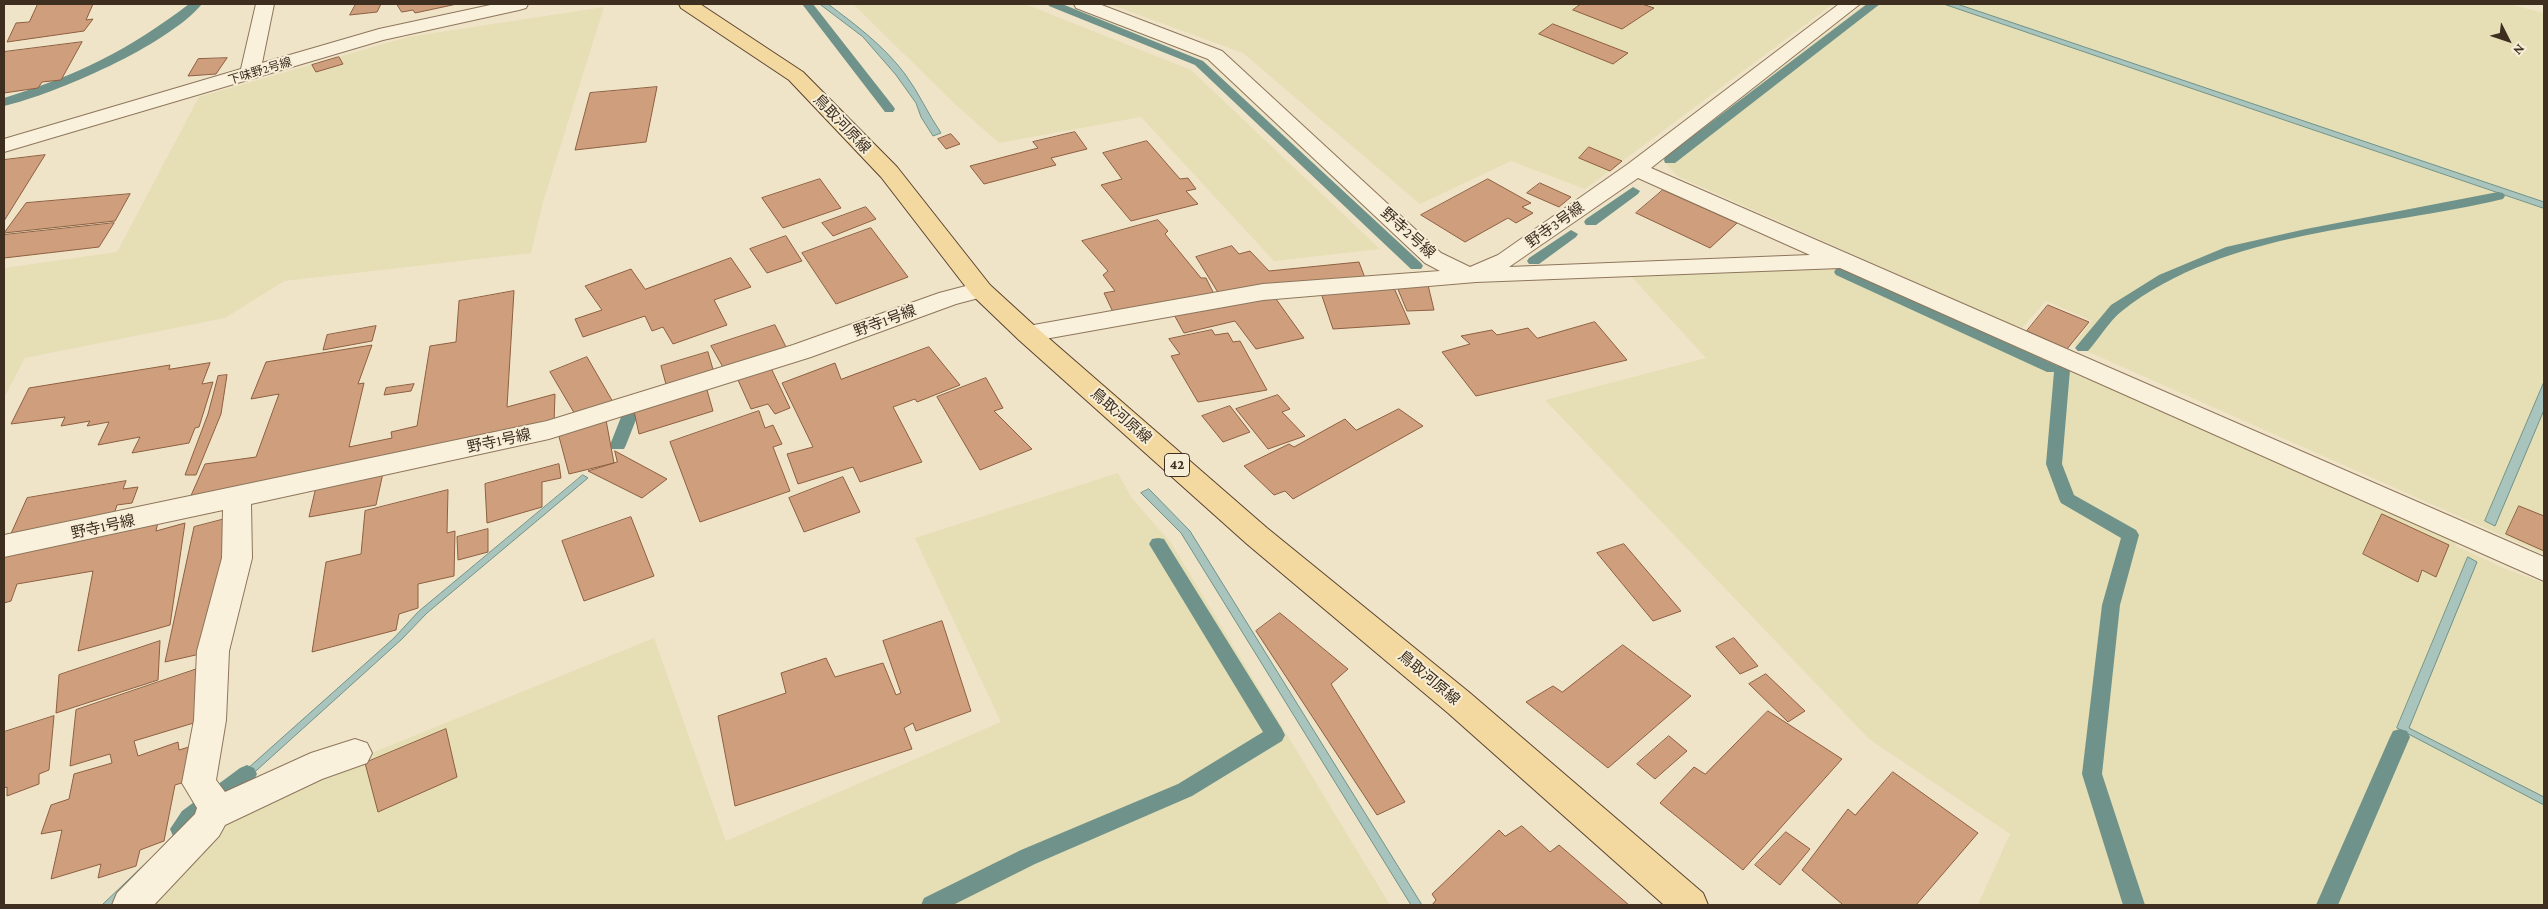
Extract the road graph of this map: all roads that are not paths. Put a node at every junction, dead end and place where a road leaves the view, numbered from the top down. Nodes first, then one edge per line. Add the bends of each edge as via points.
1 (265, 4) edge
2 (519, 4) edge
3 (688, 4) edge
4 (1083, 4) edge
5 (1851, 4) edge
6 (250, 74) junction
7 (4, 146) edge
8 (1636, 169) junction
9 (1846, 260) junction
10 (1470, 276) junction
11 (981, 290) junction
12 (1028, 334) junction
13 (237, 498) junction
14 (4, 546) edge
15 (2544, 570) edge
16 (355, 752) dead end
17 (212, 814) junction
18 (130, 905) edge
19 (1690, 905) edge

1 - 6 street
2 - 6 street, 下味野2号線 via 379,35
3 - 11 main road, 鳥取河原線 / 42 via 796,76 889,172
4 - 10 street, 野寺2号線 via 1215,55 1433,258
5 - 8 street, 野寺3号線
6 - 7 street, 下味野2号線
8 - 9 street
8 - 10 street, 野寺3号線 via 1506,260
9 - 10 street
9 - 15 street
10 - 12 street, 野寺2号線 via 1263,292
11 - 12 main road, 鳥取河原線 / 42
11 - 13 street, 野寺1号線 via 948,298 802,351 549,430
12 - 19 main road, 鳥取河原線 / 42 via 1257,536 1459,704
13 - 14 street, 野寺1号線
13 - 17 street via 237,558 213,651 210,720 199,783 216,807
16 - 17 street via 311,768
17 - 18 street via 207,825

